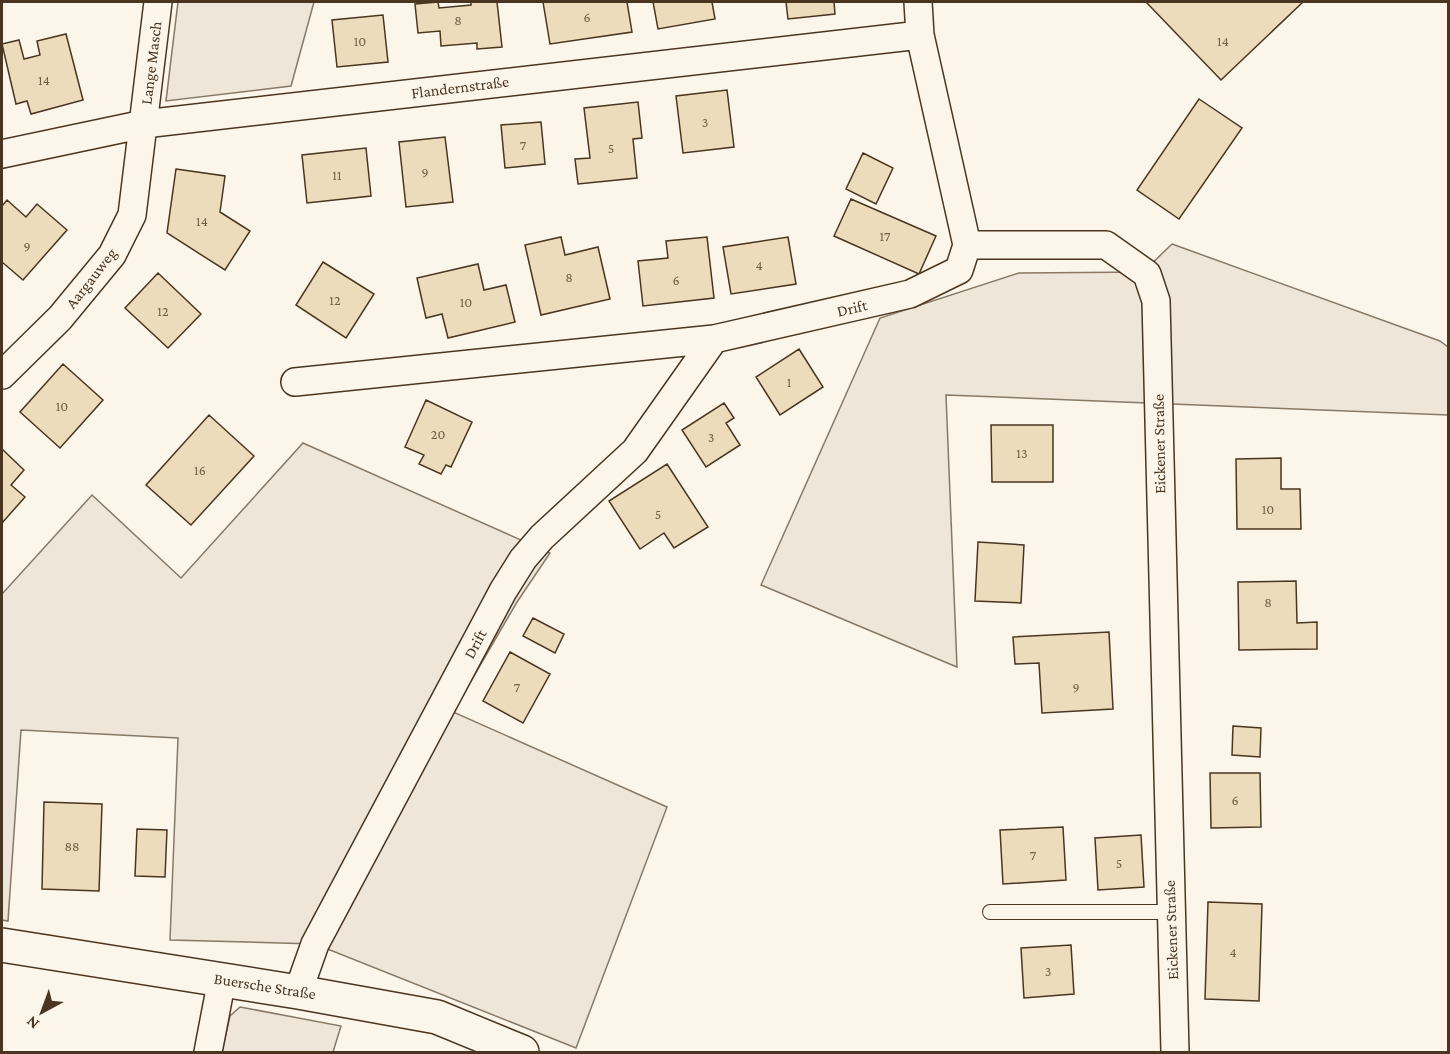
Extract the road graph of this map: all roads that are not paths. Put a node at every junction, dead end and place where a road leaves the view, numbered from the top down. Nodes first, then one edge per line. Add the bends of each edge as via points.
1 (158, 2) edge
2 (918, 2) edge
3 (920, 35) junction
4 (144, 124) junction
5 (2, 154) edge
6 (967, 245) junction
7 (714, 339) junction
8 (2, 375) edge
9 (295, 382) dead end
10 (990, 912) dead end
11 (1170, 912) junction
12 (2, 945) edge
13 (222, 979) junction
14 (298, 992) junction
15 (208, 1053) edge
16 (522, 1053) edge
17 (1175, 1053) edge

1 - 4 street, Lange Masch
2 - 3 street
3 - 4 street, Flandernstraße
3 - 6 street
4 - 5 street, Flandernstraße
4 - 8 street, Aargauweg via 132,215 112,255 60,318
6 - 7 street, Drift via 959,270 910,294
6 - 11 street, Eickener Straße via 1106,245 1147,274 1156,301
7 - 9 street, Drift
7 - 14 street, Drift via 635,451 542,537 518,567 315,944
10 - 11 lane
11 - 17 street, Eickener Straße
12 - 13 main road, Buersche Straße
13 - 14 main road, Buersche Straße
13 - 15 street
14 - 16 main road, Buersche Straße via 437,1017

